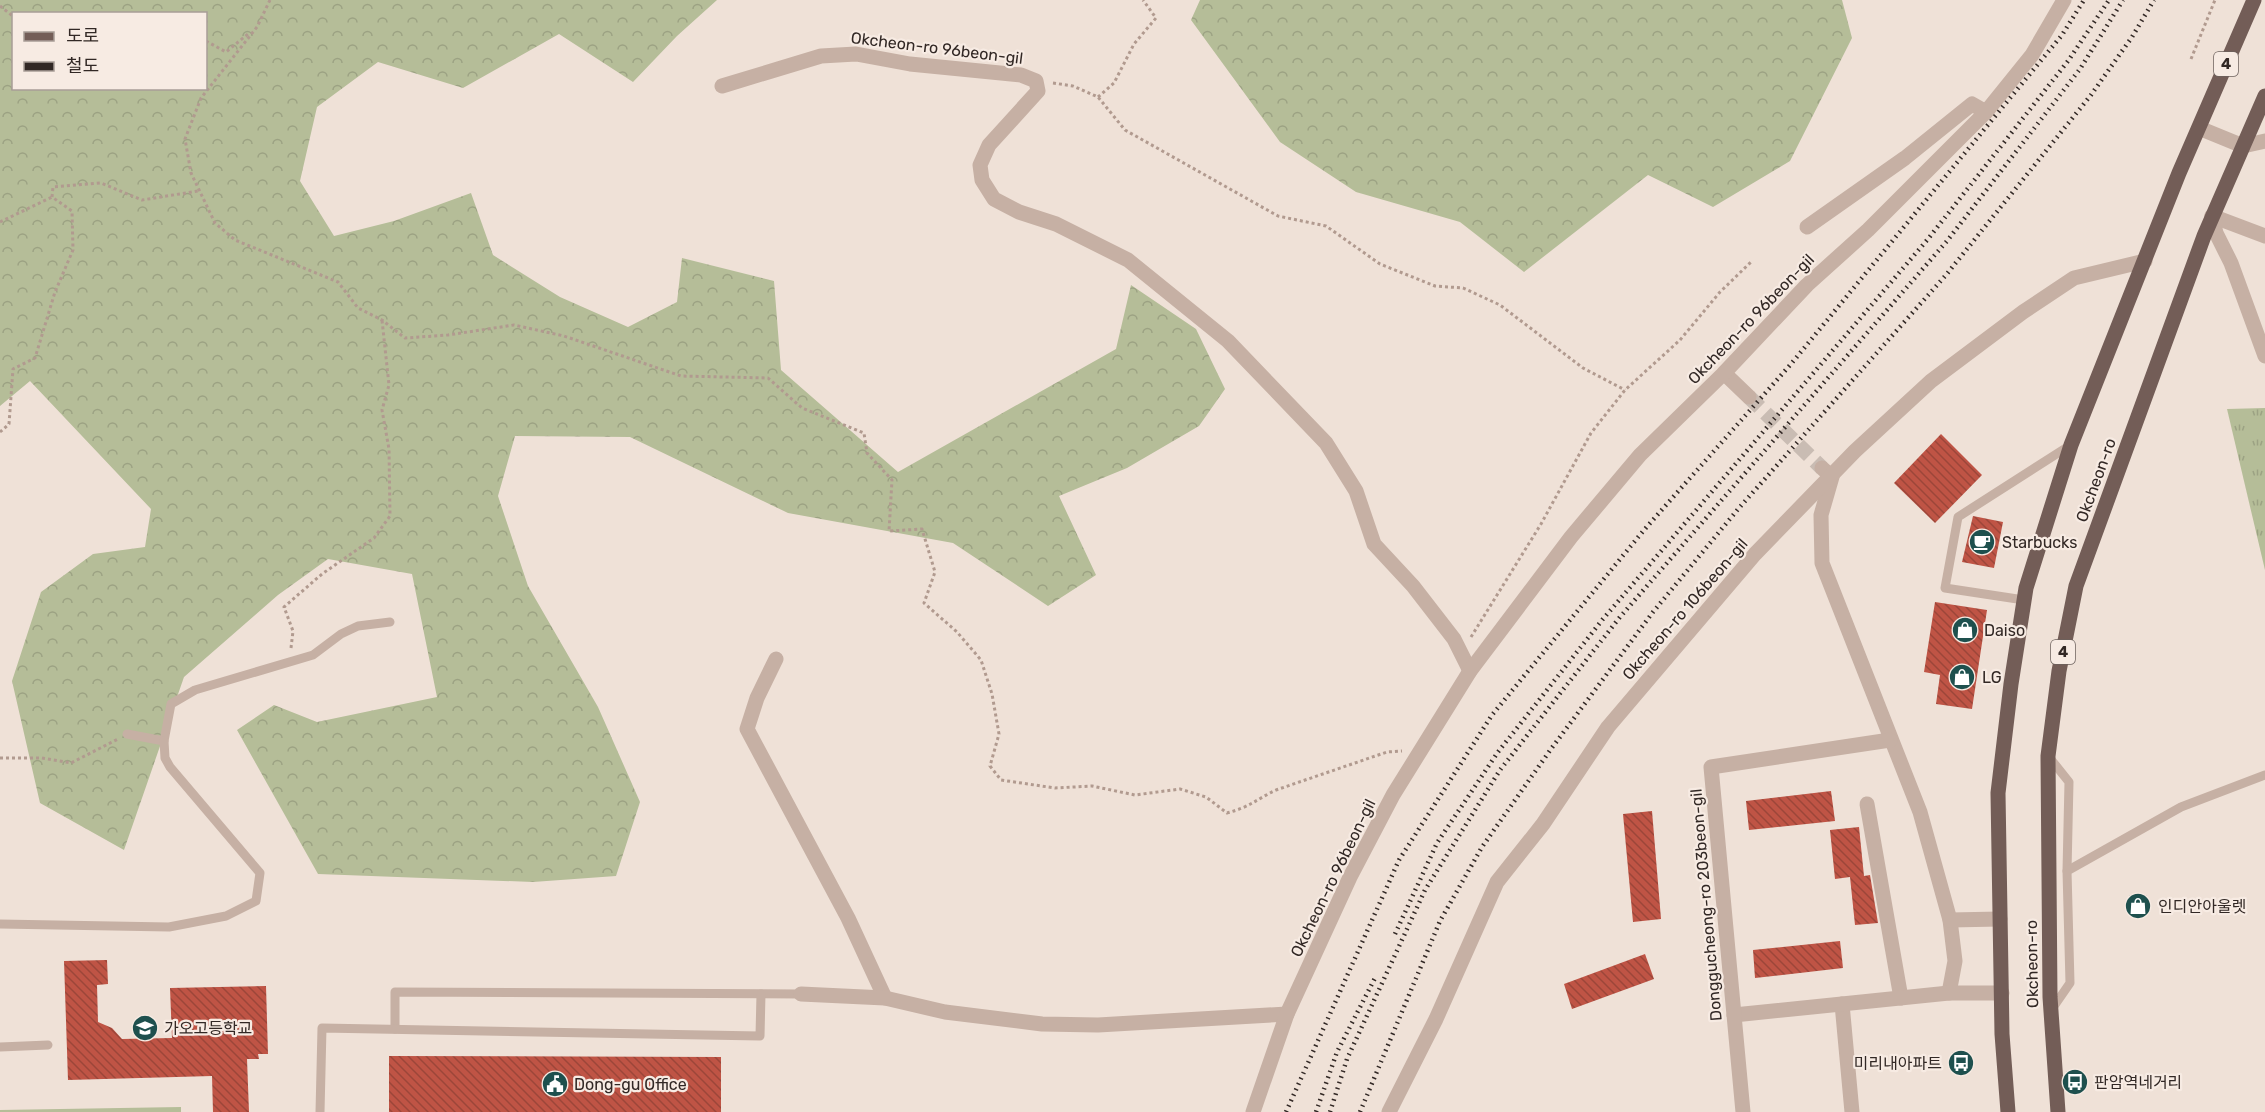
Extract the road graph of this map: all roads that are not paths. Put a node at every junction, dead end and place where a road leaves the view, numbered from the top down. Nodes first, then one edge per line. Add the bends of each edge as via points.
1 (2064, 0) edge
2 (2254, 0) edge
3 (723, 86) dead end
4 (2265, 96) edge
5 (1986, 112) junction
6 (2199, 128) junction
7 (2265, 141) edge
8 (2243, 146) junction
9 (2212, 216) junction
10 (1807, 227) dead end
11 (2265, 236) edge
12 (2145, 261) junction
13 (2265, 356) edge
14 (1725, 373) junction
15 (1749, 397) tunnel mouth
16 (2071, 445) junction
17 (1827, 472) junction
18 (2024, 600) junction
19 (390, 622) dead end
20 (776, 659) dead end
21 (1470, 671) junction
22 (127, 734) road end
23 (1890, 740) junction
24 (164, 741) junction
25 (2048, 756) junction
26 (2265, 775) edge
27 (1867, 804) dead end
28 (2067, 871) junction
29 (2000, 919) junction
30 (1950, 920) junction
31 (0, 924) edge
32 (1948, 993) junction
33 (2002, 993) junction
34 (761, 994) junction
35 (801, 994) joint
36 (885, 998) junction
37 (1901, 998) junction
38 (1842, 1004) junction
39 (2051, 1011) junction
40 (1287, 1014) junction
41 (1734, 1015) junction
42 (395, 1029) junction
43 (48, 1045) dead end
44 (0, 1047) edge
45 (320, 1112) edge
46 (1252, 1112) edge
47 (1389, 1112) edge
48 (1743, 1112) edge
49 (1852, 1112) edge
50 (2008, 1112) edge
51 (2058, 1112) edge

1 - 5 street, Okcheon-ro 96beon-gil via 2032,55
2 - 6 main road, Okcheon-ro / 4
3 - 21 street, Okcheon-ro 96beon-gil via 821,56 856,54 910,64 1021,75 1036,81 1038,91 1032,101 989,145 980,165 982,180 994,199 1128,260 1228,341 1326,443 1356,491 1374,544 1454,639
4 - 8 main road, Okcheon-ro / 4
5 - 10 street via 1972,104 1961,111 1905,158
5 - 14 street, Okcheon-ro 96beon-gil via 1807,285
6 - 8 street
6 - 12 main road, Okcheon-ro / 4
7 - 8 street
8 - 9 main road, Okcheon-ro / 4
9 - 11 street
9 - 13 street
9 - 25 main road, Okcheon-ro / 4 via 2076,586
12 - 16 main road, Okcheon-ro / 4
12 - 17 street, Okcheon-ro 106beon-gil via 2074,278 1931,381
14 - 15 street
14 - 21 street, Okcheon-ro 96beon-gil via 1640,454 1571,537
16 - 18 main road, Okcheon-ro / 4
16 - 18 lane via 1958,517 1945,588
17 - 23 street via 1821,515 1822,562
17 - 47 street, Okcheon-ro 106beon-gil via 1623,709 1543,824 1497,882 1436,1019
18 - 29 main road, Okcheon-ro / 4 via 1998,794
19 - 24 lane via 358,626 313,655 195,690 171,704
20 - 36 street via 747,729 848,918
21 - 40 street, Okcheon-ro 96beon-gil via 1393,795
22 - 24 lane
23 - 30 street via 1920,812
23 - 41 street, Donggucheong-ro 203beon-gil via 1711,767
24 - 31 lane via 170,767 260,873 256,901 226,916 169,927
25 - 28 lane via 2069,782
25 - 39 main road, Okcheon-ro / 4
26 - 28 lane via 2181,807
27 - 37 street
28 - 39 lane via 2070,983
29 - 30 street
29 - 33 main road, Okcheon-ro / 4
30 - 32 street via 1955,961
32 - 33 street, Okcheon-ro
32 - 37 street, Okcheon-ro
33 - 50 main road, Okcheon-ro / 4
34 - 35 lane
34 - 42 lane via 395,992
34 - 42 lane via 760,1036
35 - 36 street
36 - 40 street via 945,1012 1042,1024 1098,1025
37 - 38 street, Okcheon-ro
38 - 41 street, Okcheon-ro
38 - 49 street
39 - 51 main road, Okcheon-ro / 4
40 - 46 street, Okcheon-ro 96beon-gil
41 - 48 street, Donggucheong-ro 203beon-gil
42 - 45 lane via 322,1028
43 - 44 lane

